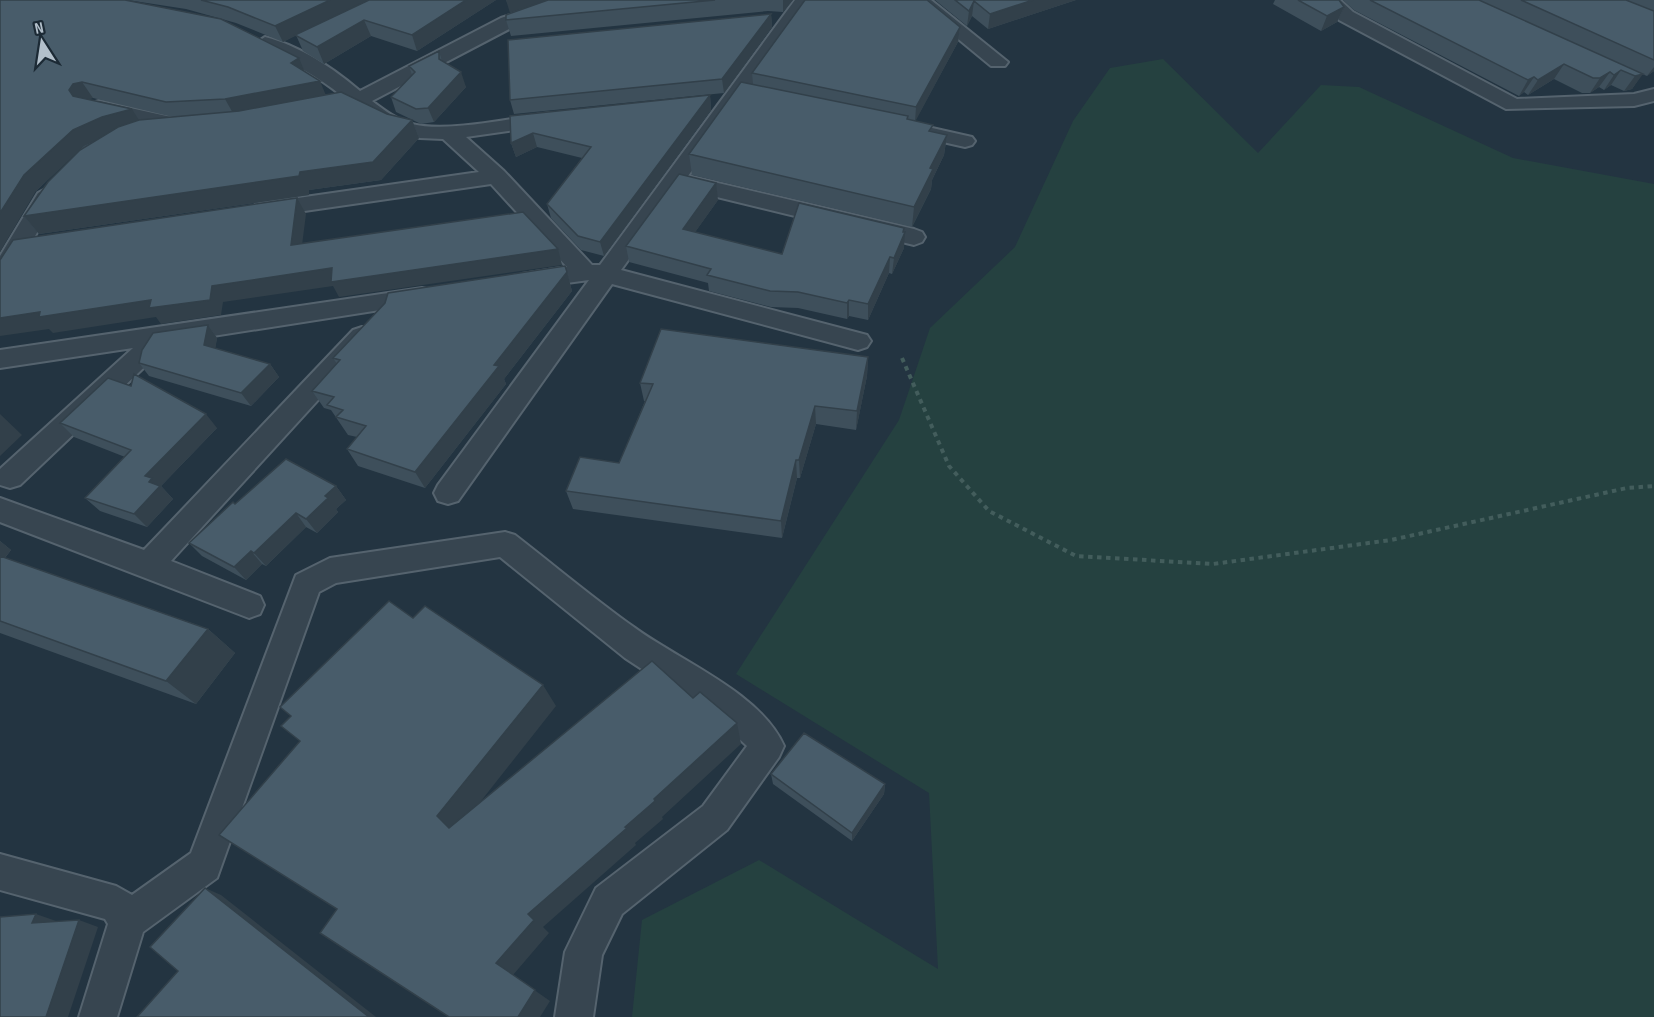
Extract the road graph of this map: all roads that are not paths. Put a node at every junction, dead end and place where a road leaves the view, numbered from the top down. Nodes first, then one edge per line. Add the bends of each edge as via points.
1 (573, 0) edge
2 (804, 0) edge
3 (920, 0) edge
4 (1330, 0) edge
5 (245, 33) edge
6 (303, 41) edge
7 (468, 43) junction
8 (501, 47) dead end
9 (283, 51) junction
10 (998, 62) dead end
11 (1632, 79) edge
12 (1654, 89) edge
13 (1654, 95) edge
14 (725, 98) junction
15 (758, 98) edge
16 (358, 100) junction
17 (92, 106) edge
18 (324, 106) edge
19 (573, 117) edge
20 (885, 124) edge
21 (447, 131) junction
22 (131, 136) edge
23 (965, 141) dead end
24 (70, 176) edge
25 (496, 176) junction
26 (672, 179) junction
27 (239, 214) edge
28 (914, 237) dead end
29 (41, 243) edge
30 (17, 247) junction
31 (596, 273) junction
32 (0, 276) edge
33 (503, 284) edge
34 (444, 292) edge
35 (386, 301) junction
36 (153, 336) junction
37 (858, 341) dead end
38 (0, 359) edge
39 (10, 477) dead end
40 (448, 493) dead end
41 (0, 510) edge
42 (149, 565) junction
43 (249, 605) dead end
44 (0, 872) edge
45 (128, 920) junction
46 (98, 1017) edge
47 (574, 1017) edge

1 - 7 street via 508,22
2 - 14 street via 778,20
3 - 10 street
4 - 13 street via 1346,16 1513,105 1634,100
5 - 9 street
6 - 9 street
7 - 8 street
7 - 16 street
9 - 16 street via 340,83
11 - 12 street
14 - 15 street
14 - 26 street
16 - 18 street
16 - 21 street via 403,128
17 - 22 street via 182,125
19 - 21 street
20 - 23 street
21 - 25 street
24 - 30 street via 46,198
25 - 27 street
25 - 31 street
26 - 28 street
26 - 31 street
29 - 30 street
30 - 32 street
31 - 33 street
31 - 37 street
31 - 40 street
34 - 35 street
35 - 36 street
35 - 42 street via 383,314
36 - 38 street
36 - 39 street via 147,350
41 - 42 street
42 - 43 street
44 - 45 street via 116,904
45 - 46 street
45 - 47 street via 204,865 307,584 330,571 505,544 656,661 701,687 752,725 767,747 715,818 609,901 584,952

